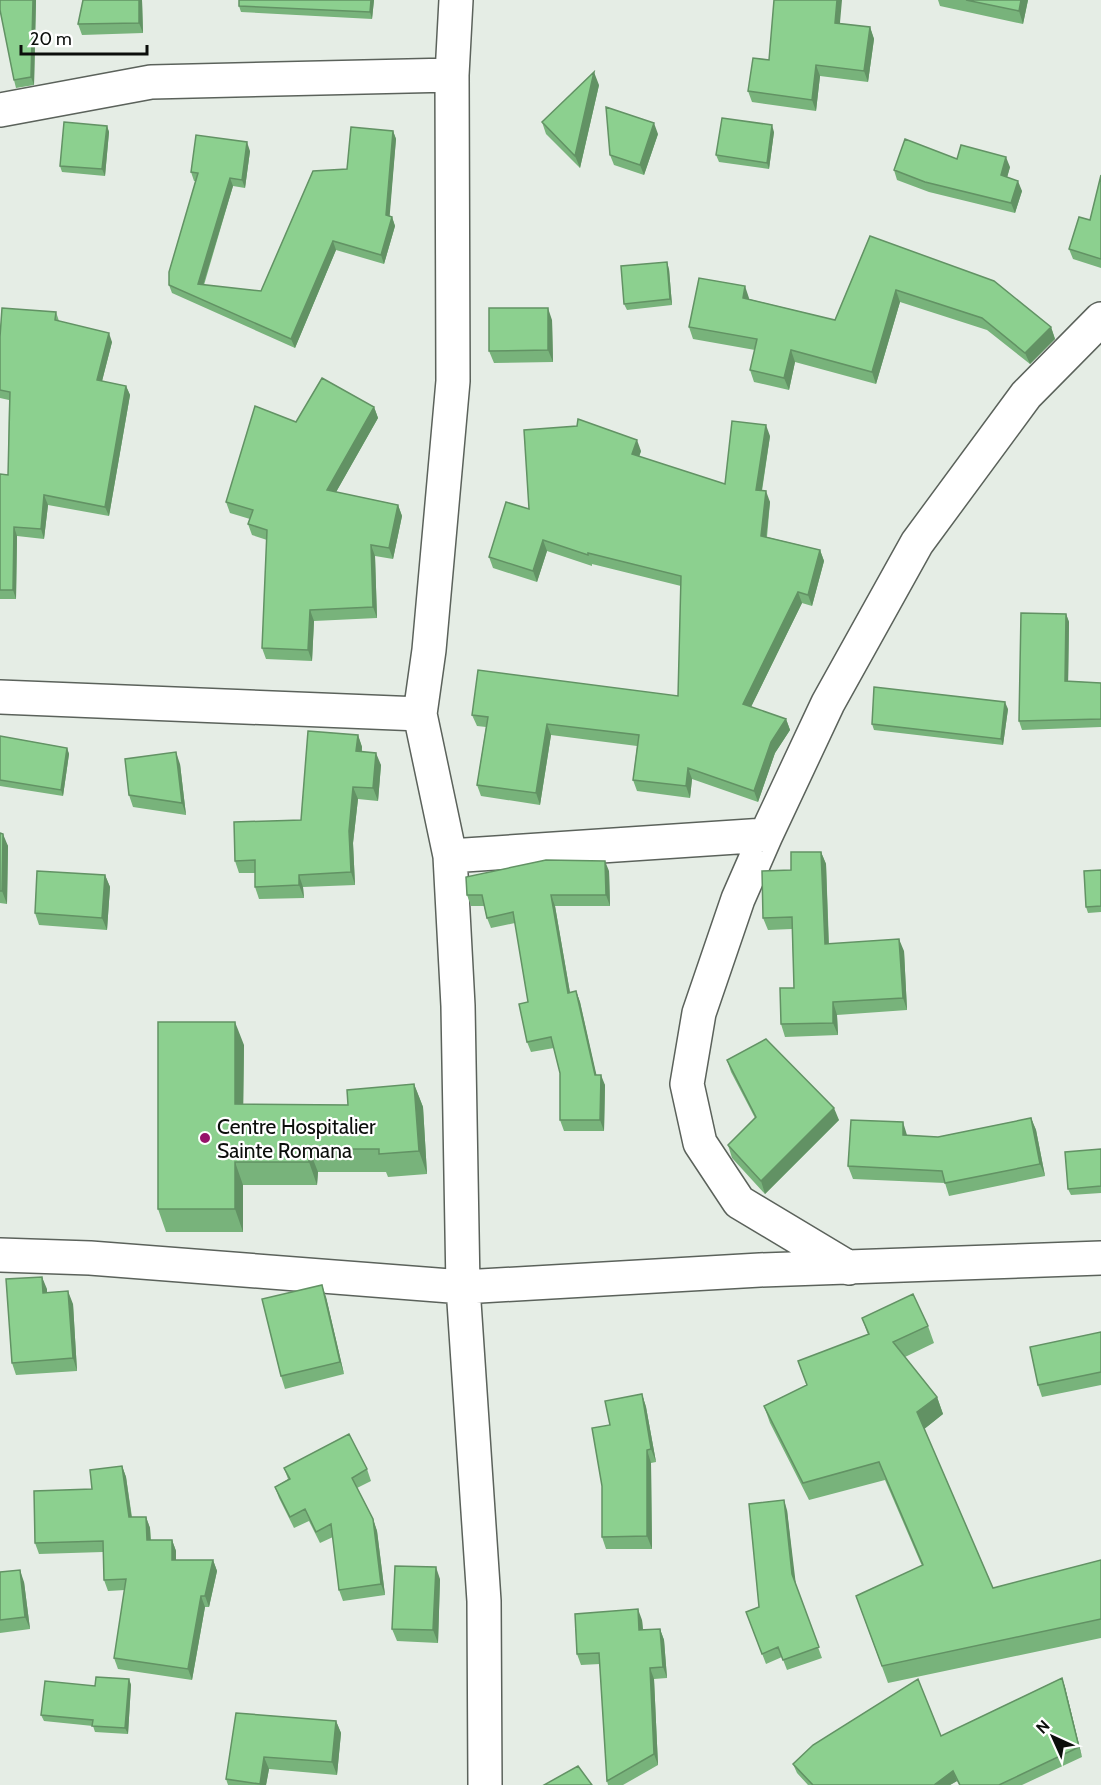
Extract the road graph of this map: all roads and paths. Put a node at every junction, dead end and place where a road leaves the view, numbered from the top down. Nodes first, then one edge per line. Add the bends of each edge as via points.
1 (456, 0) edge
2 (452, 75) junction
3 (0, 110) edge
4 (1101, 319) edge
5 (0, 697) edge
6 (420, 714) junction
7 (766, 835) junction
8 (450, 856) junction
9 (0, 1255) edge
10 (1101, 1258) edge
11 (849, 1268) junction
12 (463, 1287) junction
13 (484, 1785) edge

1 - 2 street
2 - 3 street via 151,81
2 - 6 street via 453,381
4 - 7 street via 1026,395 917,543 828,703
5 - 6 street
6 - 8 street
7 - 8 street
7 - 11 street via 738,899 699,1013 687,1084 700,1143 739,1202
8 - 12 street via 458,1006
9 - 12 street via 90,1258
10 - 11 street
11 - 12 street
12 - 13 street via 484,1601

